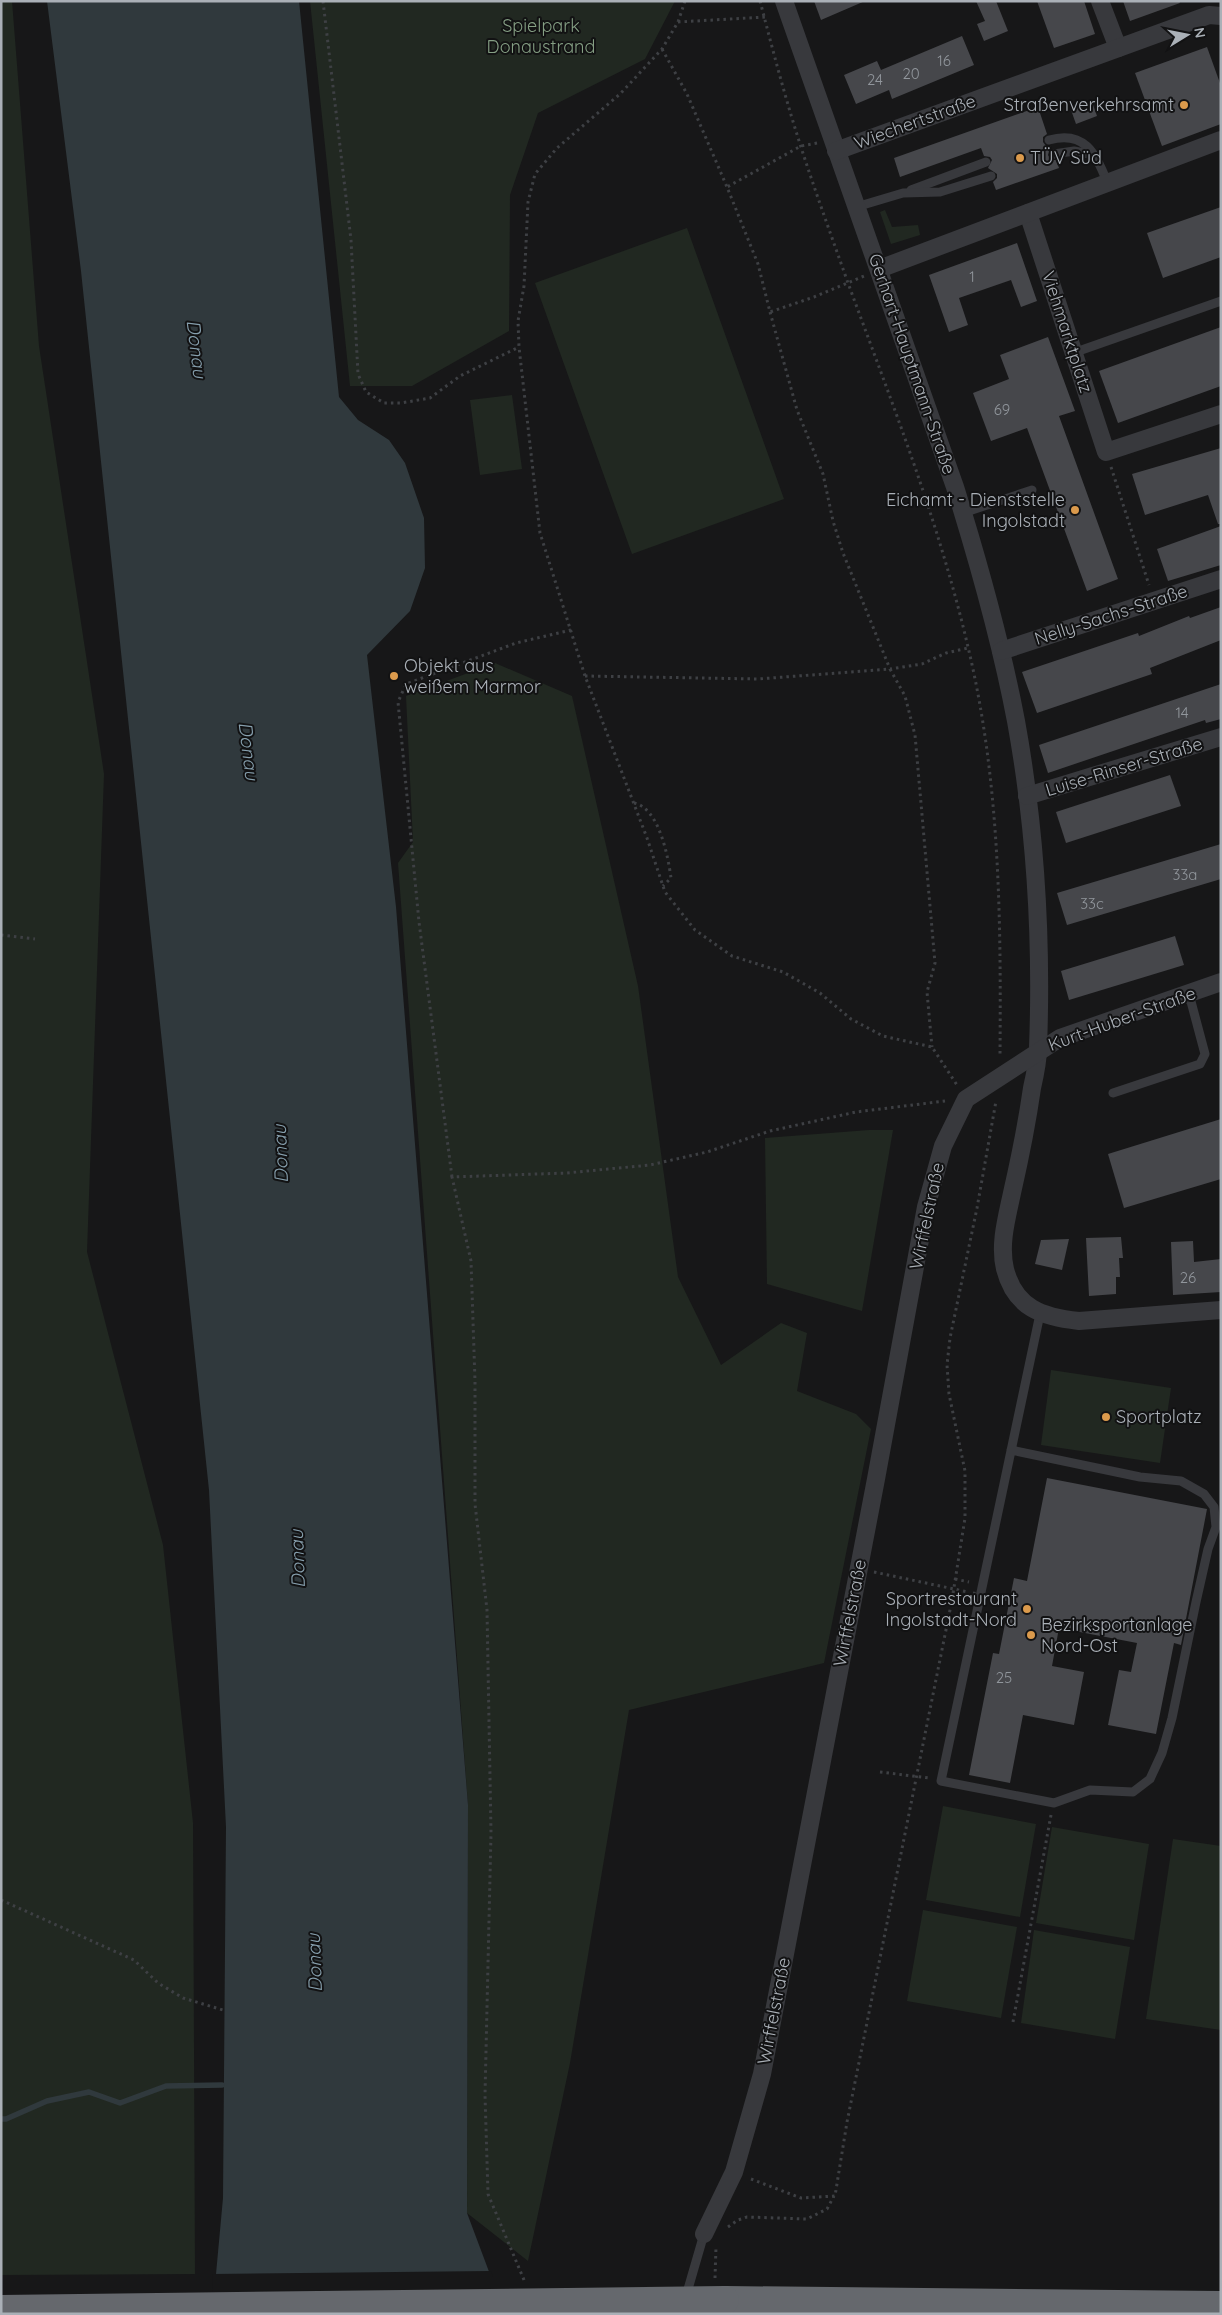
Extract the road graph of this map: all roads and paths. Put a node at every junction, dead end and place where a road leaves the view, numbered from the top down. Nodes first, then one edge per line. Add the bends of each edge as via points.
1 (323, 1) edge
2 (685, 1) edge
3 (760, 1) edge
4 (1100, 1) edge
5 (786, 6) edge
6 (1221, 16) edge
7 (764, 17) junction
8 (678, 22) junction
9 (1118, 48) junction
10 (662, 49) junction
11 (1049, 140) dead end
12 (1221, 140) edge
13 (801, 146) junction
14 (836, 151) junction
15 (1054, 154) dead end
16 (1094, 155) junction
17 (986, 162) dead end
18 (991, 176) dead end
19 (1107, 182) junction
20 (726, 187) junction
21 (904, 192) junction
22 (856, 207) junction
23 (1028, 213) junction
24 (879, 269) junction
25 (848, 283) junction
26 (1221, 301) edge
27 (770, 312) junction
28 (519, 347) junction
29 (1073, 353) junction
30 (1221, 414) edge
31 (1106, 452) junction
32 (1032, 490) dead end
33 (964, 513) junction
34 (1221, 579) edge
35 (1155, 601) junction
36 (571, 630) junction
37 (968, 648) junction
38 (1001, 651) junction
39 (890, 669) junction
40 (585, 676) junction
41 (1221, 737) edge
42 (1027, 796) junction
43 (633, 803) junction
44 (663, 886) junction
45 (1, 936) edge
46 (35, 939) dead end
47 (1221, 982) edge
48 (1189, 994) junction
49 (932, 1047) junction
50 (1038, 1050) junction
51 (1000, 1076) junction
52 (1114, 1093) dead end
53 (966, 1099) junction
54 (452, 1177) junction
55 (1221, 1310) edge
56 (1040, 1314) junction
57 (1011, 1450) junction
58 (859, 1569) junction
59 (954, 1589) junction
60 (1010, 1600) dead end
61 (880, 1772) dead end
62 (917, 1776) junction
63 (932, 1779) dead end
64 (1054, 1803) junction
65 (1, 1900) edge
66 (223, 2010) dead end
67 (1013, 2022) dead end
68 (734, 2172) junction
69 (835, 2196) junction
70 (727, 2228) dead end
71 (712, 2238) junction
72 (528, 2288) dead end
73 (720, 2293) junction
74 (1221, 2305) edge
75 (1, 2309) edge
76 (682, 2314) edge

1 - 28 path via 351,240 358,374 366,392 384,403 430,398 460,376
2 - 8 path
3 - 7 path
4 - 9 street
5 - 7 path
5 - 14 street, Gerhart-Hauptmann-Straße
6 - 9 street, Wiechertstraße via 1209,15
7 - 8 path
7 - 13 path
8 - 10 path
9 - 14 street, Wiechertstraße
10 - 20 path via 687,94
10 - 28 path via 620,94 557,148 535,174 528,202 524,286 518,321
11 - 16 lane via 1073,138 1085,143
12 - 19 street
13 - 20 path
13 - 25 path
14 - 22 street, Gerhart-Hauptmann-Straße
15 - 16 lane via 1074,151
16 - 19 lane
17 - 21 lane
18 - 21 lane via 940,192
19 - 23 street
20 - 27 path via 758,264
21 - 22 lane
22 - 24 street, Gerhart-Hauptmann-Straße
23 - 24 street
23 - 29 street, Viehmarktplatz
24 - 25 path
24 - 33 street, Gerhart-Hauptmann-Straße
25 - 27 path
25 - 37 path via 908,443 940,541
26 - 29 lane
27 - 39 path via 797,410 823,474 843,553
28 - 36 path via 540,533
29 - 31 street, Viehmarktplatz
30 - 31 street
31 - 35 path
32 - 33 lane
33 - 38 street, Gerhart-Hauptmann-Straße
34 - 35 street, Nelly-Sachs-Straße
35 - 38 street, Nelly-Sachs-Straße
36 - 40 path
36 - 54 path via 516,643 406,684 398,702 419,922
37 - 39 path via 946,653 922,664
37 - 51 path via 988,750 998,861
38 - 42 street, Gerhart-Hauptmann-Straße
39 - 40 path via 758,679
39 - 49 path via 905,696 915,735 935,963 927,992
40 - 43 path
41 - 42 street, Luise-Rinser-Straße
42 - 50 street, Gerhart-Hauptmann-Straße via 1038,958
43 - 44 path
43 - 44 path via 642,804 666,846 671,878
44 - 49 path via 695,930 732,956 783,972 820,993 851,1019 883,1036
45 - 46 path
47 - 48 street, Kurt-Huber-Straße
48 - 50 street, Kurt-Huber-Straße via 1060,1038
48 - 52 lane via 1205,1054 1200,1064
49 - 53 path
50 - 51 street, Kurt-Huber-Straße
50 - 56 street, Gerhart-Hauptmann-Straße via 1003,1244 1004,1267 1011,1286 1023,1304
51 - 53 street, Wirffelstraße
51 - 59 path via 947,1365 949,1394 965,1471 965,1518
53 - 54 path via 856,1112 770,1131 707,1152 650,1165 567,1173
53 - 58 street, Wirffelstraße via 943,1146 926,1207
54 - 72 path via 471,1261 475,1504 487,1610 491,1833 485,2095 488,2194
55 - 56 street via 1079,1321
56 - 57 lane
57 - 64 lane via 941,1781
57 - 64 lane via 1140,1477 1181,1481 1204,1494 1214,1508 1216,1526 1208,1548 1172,1718 1150,1779 1133,1792 1090,1790
58 - 59 path
58 - 68 street, Wirffelstraße via 762,2074
59 - 60 path, bridge
59 - 62 path
61 - 62 path
62 - 63 path
62 - 69 path
64 - 67 path
65 - 66 path via 134,1960 158,1983 183,1998
68 - 69 path via 801,2198
68 - 71 street
69 - 70 path via 827,2209 807,2219 747,2217
71 - 73 path via 716,2248
71 - 76 lane
73 - 74 highway
73 - 75 highway, bridge

